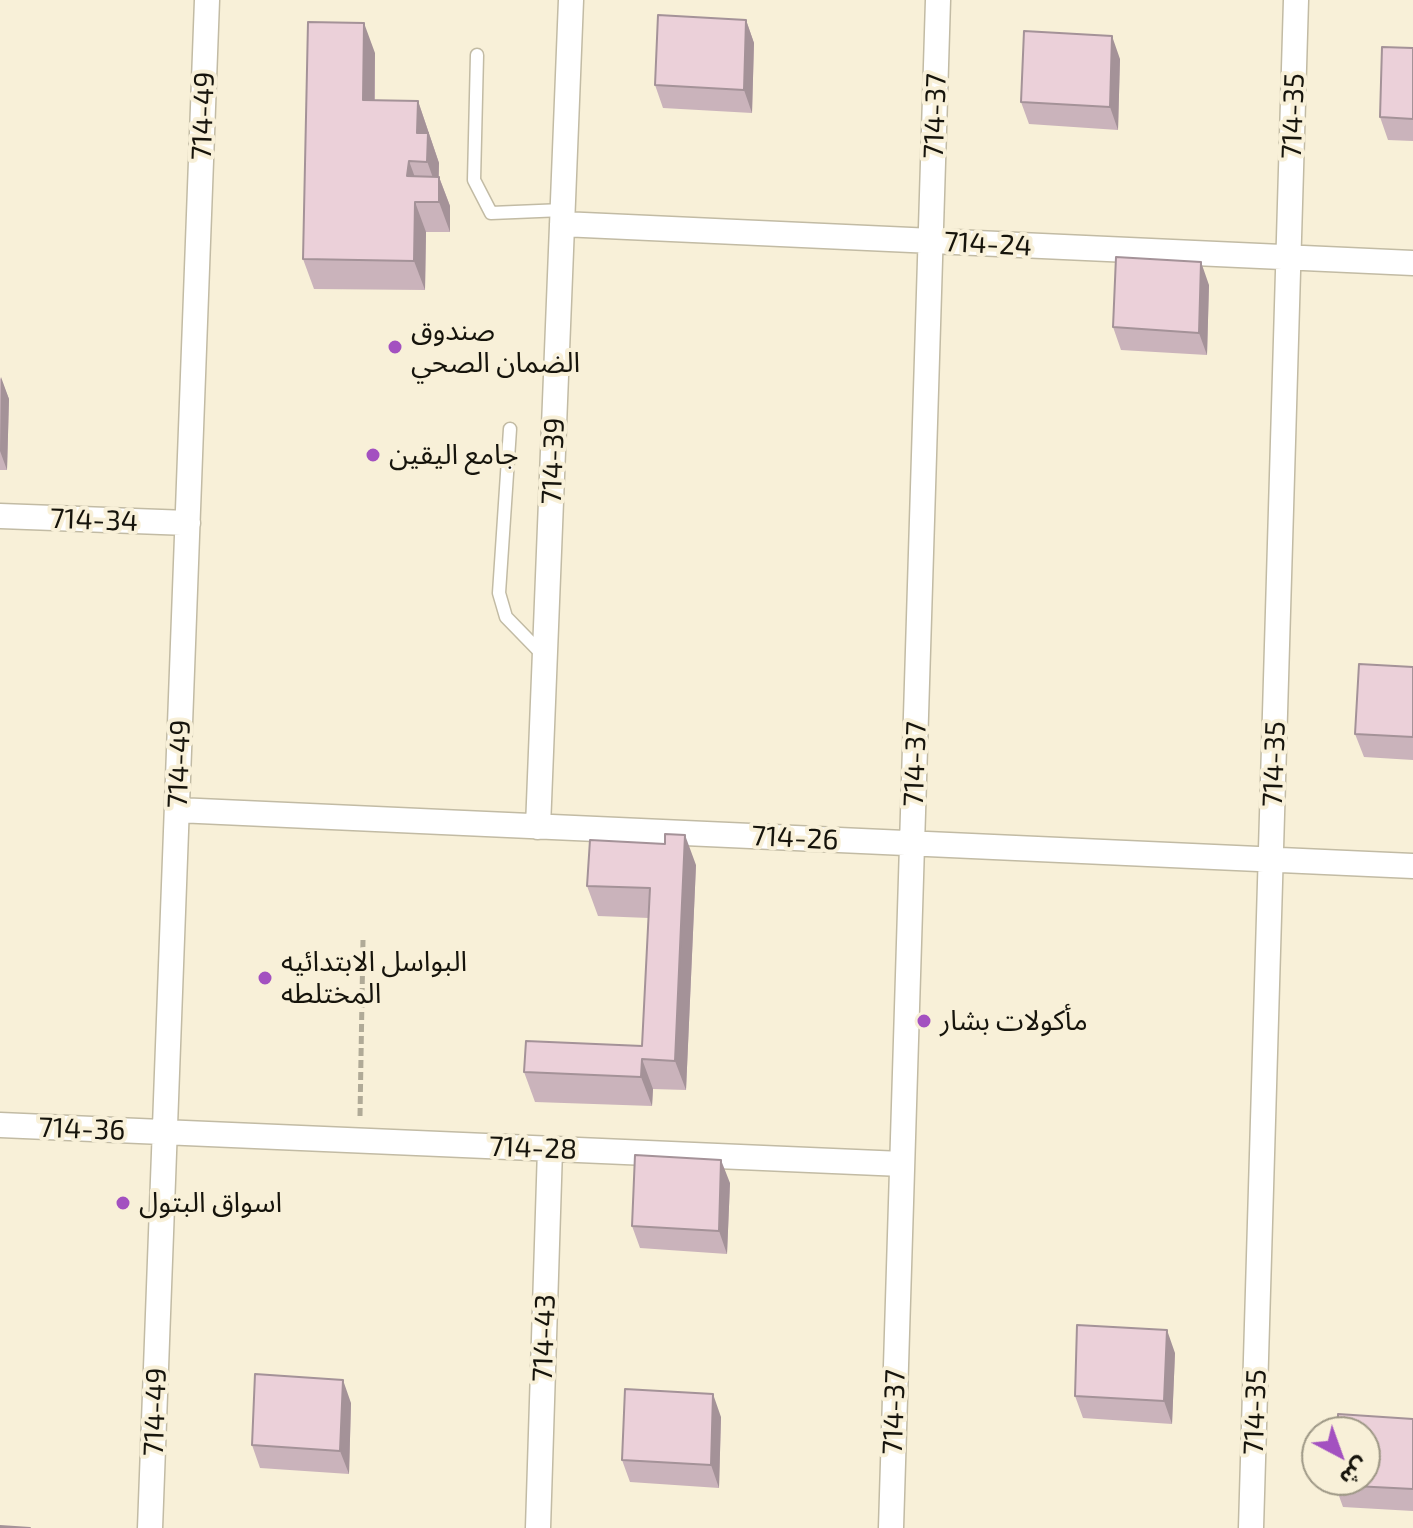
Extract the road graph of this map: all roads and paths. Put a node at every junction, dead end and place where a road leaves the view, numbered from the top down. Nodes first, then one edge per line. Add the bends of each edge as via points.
1 (207, 0) edge
2 (571, 0) edge
3 (938, 0) edge
4 (1296, 0) edge
5 (477, 55) dead end
6 (562, 217) junction
7 (931, 241) junction
8 (1289, 258) junction
9 (1413, 263) edge
10 (510, 429) dead end
11 (0, 516) edge
12 (188, 523) junction
13 (545, 657) junction
14 (177, 810) junction
15 (538, 827) junction
16 (912, 843) junction
17 (1271, 859) junction
18 (1413, 866) edge
19 (363, 940) dead end
20 (0, 1125) edge
21 (165, 1132) junction
22 (359, 1141) junction
23 (550, 1149) junction
24 (902, 1164) junction
25 (150, 1528) edge
26 (538, 1528) edge
27 (891, 1528) edge
28 (1251, 1528) edge

1 - 12 street, 714-49
2 - 6 street, 714-39
3 - 7 street, 714-37
4 - 8 street, 714-35
5 - 6 lane via 474,180 483,202 491,213
6 - 7 street, 714-24
6 - 13 street, 714-39
7 - 8 street, 714-24
7 - 16 street, 714-37
8 - 9 street, 714-24
8 - 17 street, 714-35
10 - 13 lane via 499,593 506,617
11 - 12 street, 714-34
12 - 14 street, 714-49
13 - 15 street, 714-39
14 - 15 street, 714-26
14 - 21 street, 714-49
15 - 16 street, 714-26
16 - 17 street, 714-26
16 - 24 street, 714-37
17 - 18 street, 714-26
17 - 28 street, 714-35
19 - 22 path
20 - 21 street, 714-36
21 - 22 street, 714-28
21 - 25 street, 714-49
22 - 23 street, 714-28
23 - 24 street, 714-28
23 - 26 street, 714-43
24 - 27 street, 714-37

